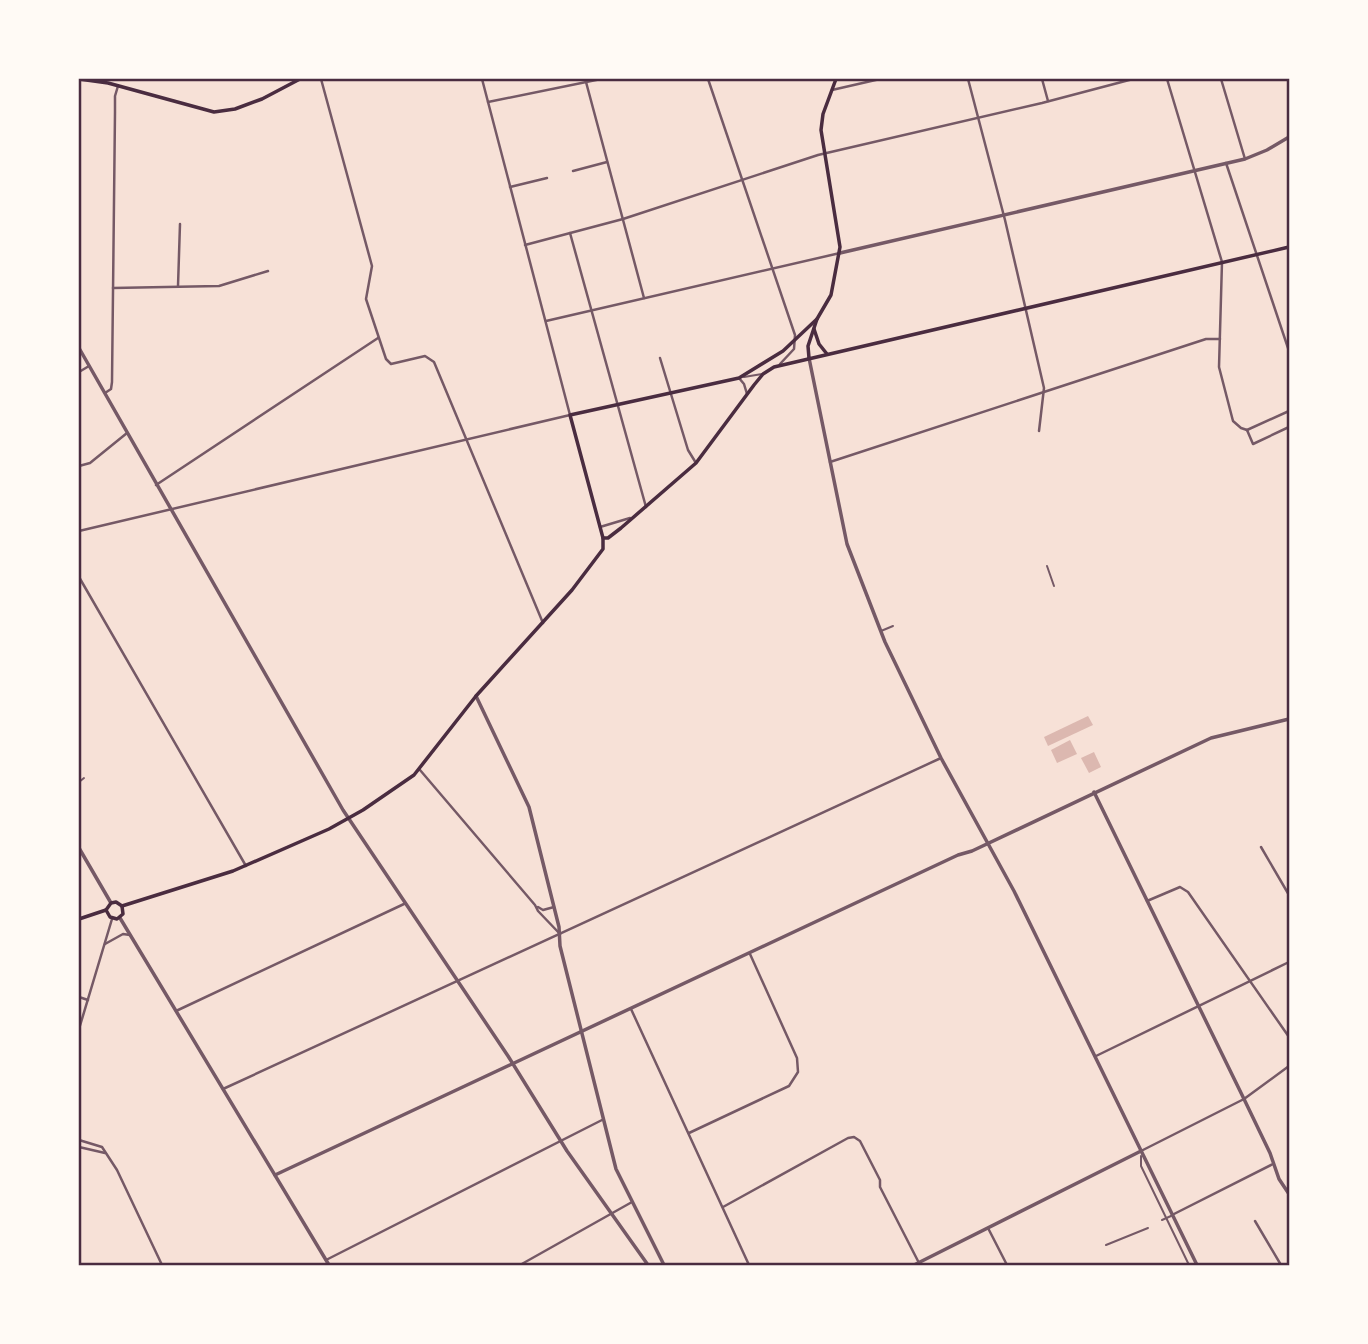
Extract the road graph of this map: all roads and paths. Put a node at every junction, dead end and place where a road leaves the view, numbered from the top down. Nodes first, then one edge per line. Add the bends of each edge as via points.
1 (79, 79) edge
2 (86, 79) edge
3 (300, 79) edge
4 (321, 79) edge
5 (482, 79) edge
6 (601, 79) edge
7 (708, 79) edge
8 (836, 79) edge
9 (880, 79) edge
10 (968, 79) edge
11 (1042, 79) edge
12 (1133, 79) edge
13 (1167, 79) edge
14 (1221, 79) edge
15 (292, 81) edge
16 (586, 82) junction
17 (118, 86) junction
18 (832, 90) junction
19 (1048, 101) junction
20 (488, 102) junction
21 (978, 117) junction
22 (1289, 137) edge
23 (824, 153) junction
24 (1245, 159) junction
25 (608, 162) junction
26 (1226, 163) junction
27 (1195, 170) junction
28 (573, 171) dead end
29 (547, 178) dead end
30 (742, 180) junction
31 (510, 187) junction
32 (1004, 215) junction
33 (623, 219) junction
34 (180, 224) dead end
35 (570, 233) junction
36 (525, 244) junction
37 (1289, 247) edge
38 (840, 253) junction
39 (1256, 254) junction
40 (1222, 262) junction
41 (773, 268) junction
42 (268, 271) dead end
43 (178, 286) junction
44 (113, 288) junction
45 (644, 298) junction
46 (1026, 308) junction
47 (591, 310) junction
48 (817, 319) junction
49 (545, 321) junction
50 (814, 329) junction
51 (378, 337) junction
52 (796, 338) junction
53 (1220, 339) junction
54 (79, 348) edge
55 (1289, 351) edge
56 (827, 354) junction
57 (660, 358) dead end
58 (809, 358) junction
59 (780, 365) junction
60 (89, 366) junction
61 (79, 372) edge
62 (763, 374) junction
63 (739, 378) junction
64 (105, 393) junction
65 (671, 393) junction
66 (1044, 393) junction
67 (747, 394) junction
68 (617, 405) junction
69 (1289, 411) edge
70 (570, 415) junction
71 (1289, 427) edge
72 (1247, 429) junction
73 (1039, 430) dead end
74 (127, 433) junction
75 (466, 440) junction
76 (696, 463) junction
77 (830, 463) junction
78 (79, 466) edge
79 (156, 485) junction
80 (646, 507) junction
81 (171, 509) junction
82 (632, 518) junction
83 (600, 527) junction
84 (79, 531) edge
85 (603, 538) junction
86 (1047, 566) dead end
87 (79, 578) edge
88 (1054, 586) dead end
89 (543, 623) junction
90 (893, 626) dead end
91 (881, 631) junction
92 (476, 696) junction
93 (1289, 719) edge
94 (941, 758) junction
95 (420, 770) junction
96 (83, 778) dead end
97 (79, 782) edge
98 (1094, 792) junction
99 (348, 819) junction
100 (989, 843) junction
101 (1261, 848) dead end
102 (79, 849) edge
103 (246, 866) junction
104 (1289, 895) edge
105 (1147, 901) junction
106 (111, 903) junction
107 (405, 903) junction
108 (535, 905) junction
109 (122, 906) junction
110 (554, 907) junction
111 (106, 910) junction
112 (120, 918) junction
113 (79, 919) edge
114 (112, 919) junction
115 (560, 934) junction
116 (130, 935) junction
117 (105, 944) junction
118 (750, 954) junction
119 (1289, 962) edge
120 (458, 981) junction
121 (1250, 981) junction
122 (79, 997) edge
123 (88, 1000) junction
124 (1198, 1006) junction
125 (631, 1009) junction
126 (176, 1011) junction
127 (79, 1029) edge
128 (581, 1032) junction
129 (1289, 1037) edge
130 (1096, 1056) junction
131 (513, 1063) junction
132 (1289, 1066) edge
133 (223, 1089) junction
134 (1244, 1099) junction
135 (602, 1120) junction
136 (689, 1133) junction
137 (79, 1140) edge
138 (561, 1140) junction
139 (79, 1147) edge
140 (1141, 1151) junction
141 (105, 1153) junction
142 (1273, 1164) junction
143 (275, 1175) junction
144 (1289, 1194) edge
145 (632, 1202) junction
146 (723, 1207) junction
147 (612, 1214) junction
148 (1172, 1215) junction
149 (1166, 1218) junction
150 (1161, 1220) dead end
151 (1255, 1221) dead end
152 (988, 1228) junction
153 (1148, 1228) dead end
154 (1106, 1245) dead end
155 (326, 1260) junction
156 (919, 1263) junction
157 (162, 1265) edge
158 (329, 1265) edge
159 (520, 1265) edge
160 (648, 1265) edge
161 (664, 1265) edge
162 (749, 1265) edge
163 (914, 1265) edge
164 (1007, 1265) edge
165 (1189, 1265) edge
166 (1197, 1265) edge
167 (1281, 1265) edge

1 - 2 main road
2 - 17 main road
3 - 15 main road
4 - 51 street via 372,266 367,302
5 - 20 street
6 - 16 street
7 - 30 street
8 - 18 main road
9 - 18 street
10 - 21 street
11 - 19 street
12 - 19 street
13 - 27 street
14 - 24 street
15 - 17 main road via 244,106 214,112
16 - 20 street
16 - 25 street
17 - 44 street
18 - 23 main road via 821,123
19 - 21 street
20 - 31 street
21 - 23 street
21 - 32 street
22 - 24 street
23 - 30 street
23 - 38 main road
24 - 26 street
25 - 28 street
25 - 33 street
26 - 27 street
26 - 39 street
27 - 32 street
27 - 40 street
29 - 31 street
30 - 33 street
30 - 41 street
31 - 36 street
32 - 38 street
32 - 46 street
33 - 35 street
33 - 45 street
34 - 43 street
35 - 36 street
35 - 47 street
36 - 49 street
37 - 39 main road
38 - 41 street
38 - 48 main road via 831,295
39 - 40 main road
39 - 55 street
40 - 46 main road
40 - 53 street
41 - 45 street
41 - 52 street
42 - 43 street via 219,286
43 - 44 street
44 - 64 street via 112,382
45 - 47 street
46 - 56 main road
46 - 66 street
47 - 49 street
47 - 68 street
48 - 50 main road
48 - 52 main road
49 - 70 street
50 - 56 main road
50 - 58 main road
51 - 75 street via 391,364 432,358
51 - 79 street
52 - 59 street via 794,349
52 - 63 main road
53 - 66 street via 1206,339
53 - 72 street via 1219,367 1233,421
54 - 60 street
56 - 58 main road
57 - 65 street
58 - 59 main road
58 - 77 street
59 - 62 main road
60 - 61 street
60 - 64 street
62 - 63 street
62 - 67 main road
63 - 65 main road
63 - 67 street
64 - 74 street
65 - 68 main road
65 - 76 street
66 - 73 street
66 - 77 street
67 - 76 main road
68 - 70 main road
68 - 80 street
69 - 72 street
70 - 75 street
70 - 83 main road
71 - 72 street via 1253,444
74 - 78 street via 90,463
74 - 79 street
75 - 81 street
75 - 89 street
76 - 80 main road
77 - 91 street via 847,544
79 - 81 street
80 - 82 main road
81 - 84 street
81 - 99 street
82 - 83 street
82 - 85 main road
83 - 85 main road
85 - 89 main road via 603,549
86 - 88 street
87 - 103 street
89 - 92 main road
90 - 91 street
91 - 94 street
92 - 95 main road
92 - 110 street via 529,807
93 - 98 street via 1211,737
94 - 100 street
94 - 115 street
95 - 99 main road
95 - 108 street
96 - 97 street
98 - 100 street
98 - 105 street
99 - 103 main road
99 - 107 street
100 - 118 street
100 - 130 street
101 - 104 street
102 - 106 street
103 - 109 main road
105 - 121 street via 1184,888
105 - 124 street
106 - 109 main road
106 - 111 main road
107 - 120 street
107 - 126 street
108 - 110 street via 543,910
108 - 115 street
109 - 112 main road
110 - 115 street
111 - 113 main road
111 - 114 main road
112 - 114 main road
112 - 116 street
114 - 117 street
115 - 120 street
115 - 128 street
116 - 117 street
116 - 126 street
117 - 123 street
118 - 125 street
118 - 136 street via 796,1053 798,1072 789,1086
119 - 121 street
120 - 131 street
120 - 133 street
121 - 124 street
121 - 129 street
122 - 123 street
123 - 127 street
124 - 130 street
124 - 134 street
125 - 128 street
125 - 136 street
126 - 133 street
128 - 131 street
128 - 135 street
130 - 140 street
131 - 138 street
131 - 143 street
132 - 134 street
133 - 143 street
134 - 140 street
134 - 142 street
135 - 138 street
135 - 145 street via 616,1169
136 - 146 street
137 - 141 street via 102,1147
138 - 147 street
138 - 155 street
139 - 141 street
140 - 148 street
140 - 149 street via 1142,1166
140 - 152 street
141 - 157 street
142 - 144 street
142 - 148 street
143 - 155 street
145 - 147 street
145 - 161 street
146 - 156 street via 854,1137
146 - 162 street
147 - 159 street
147 - 160 street
148 - 149 street
148 - 166 street
149 - 150 street
149 - 165 street
151 - 167 street
152 - 156 street
152 - 164 street
153 - 154 street
155 - 158 street
156 - 163 street

